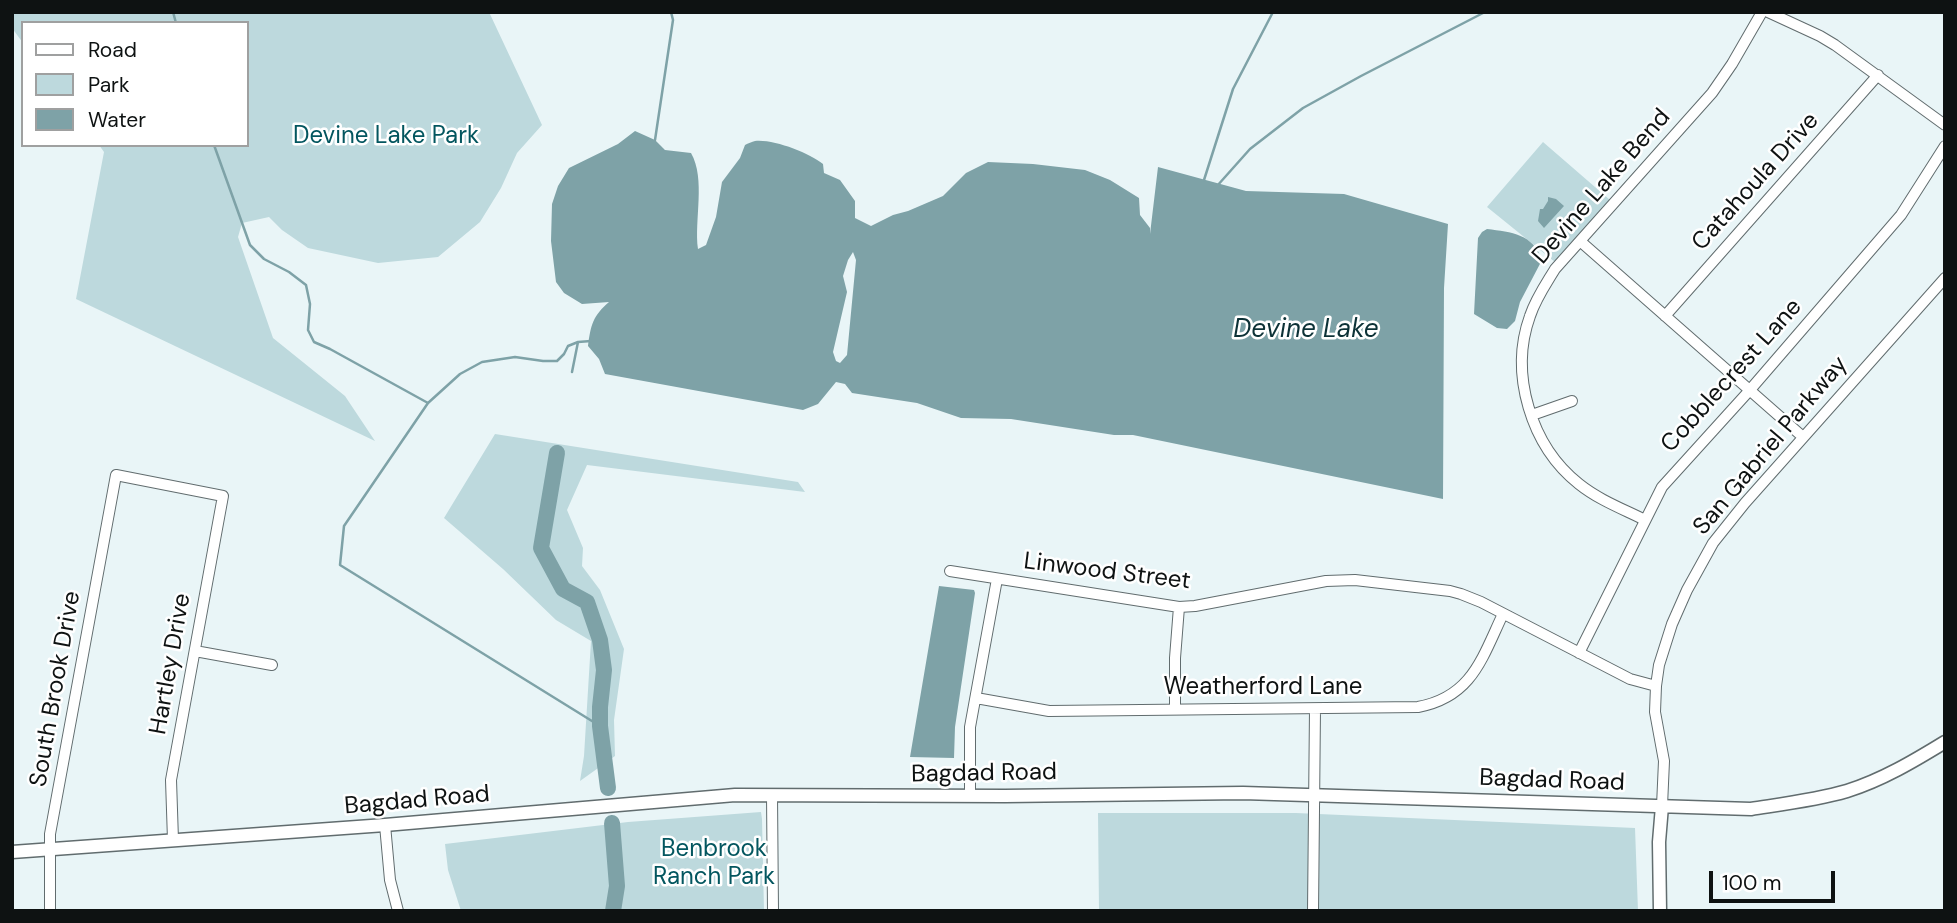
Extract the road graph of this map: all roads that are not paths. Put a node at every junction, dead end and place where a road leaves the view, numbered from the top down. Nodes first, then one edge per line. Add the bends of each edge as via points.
1 (1762, 12) edge
2 (1768, 12) edge
3 (1878, 75) junction
4 (1945, 125) edge
5 (1945, 146) edge
6 (1580, 241) junction
7 (1945, 278) edge
8 (1665, 316) junction
9 (1749, 391) junction
10 (1572, 401) dead end
11 (1532, 415) junction
12 (1803, 437) junction
13 (116, 475) joint
14 (1645, 520) junction
15 (950, 571) dead end
16 (997, 579) junction
17 (1179, 607) junction
18 (1503, 614) junction
19 (195, 651) junction
20 (1579, 653) junction
21 (272, 665) dead end
22 (1656, 686) junction
23 (976, 698) junction
24 (1175, 709) junction
25 (1315, 709) junction
26 (1945, 742) edge
27 (1313, 794) junction
28 (772, 795) junction
29 (970, 796) junction
30 (1661, 806) junction
31 (385, 825) junction
32 (173, 840) junction
33 (49, 849) junction
34 (12, 852) edge
35 (50, 911) edge
36 (398, 911) edge
37 (773, 911) edge
38 (1313, 911) edge
39 (1660, 911) edge

1 - 6 street, Devine Lake Bend via 1712,93
2 - 3 street via 1820,36
3 - 4 street
3 - 8 street, Catahoula Drive
5 - 9 street, Cobblecrest Lane via 1901,215
6 - 8 street
6 - 11 street, Devine Lake Bend via 1540,292 1530,317 1522,365
7 - 12 street, San Gabriel Parkway
8 - 9 street
9 - 12 street
9 - 14 street, Cobblecrest Lane via 1670,477
10 - 11 street
11 - 14 street, Devine Lake Bend via 1553,457 1573,478
12 - 22 street, San Gabriel Parkway via 1713,543 1672,624
13 - 19 street, Hartley Drive via 223,496
13 - 33 street, South Brook Drive
14 - 20 street, Cobblecrest Lane
15 - 16 street, Linwood Street
16 - 17 street, Linwood Street
16 - 23 street
17 - 18 street, Linwood Street via 1355,580 1461,594
17 - 24 street
18 - 20 street, Linwood Street
18 - 25 street, Weatherford Lane via 1475,672 1440,702 1418,707
19 - 21 street
19 - 32 street, Hartley Drive via 171,780
20 - 22 street, Linwood Street via 1630,679
22 - 30 street, San Gabriel Parkway via 1655,712 1664,761
23 - 24 street, Weatherford Lane via 1049,711
23 - 29 street
24 - 25 street, Weatherford Lane
25 - 27 street
26 - 30 street, Bagdad Road via 1884,777 1812,800 1751,809
27 - 29 street, Bagdad Road
27 - 30 street, Bagdad Road
27 - 38 street
28 - 29 street, Bagdad Road
28 - 31 street, Bagdad Road via 709,796
28 - 37 street
30 - 39 street, San Gabriel Parkway
31 - 32 street, Bagdad Road
31 - 36 street
32 - 33 street, Bagdad Road
33 - 34 street, Bagdad Road
33 - 35 street, South Brook Drive

